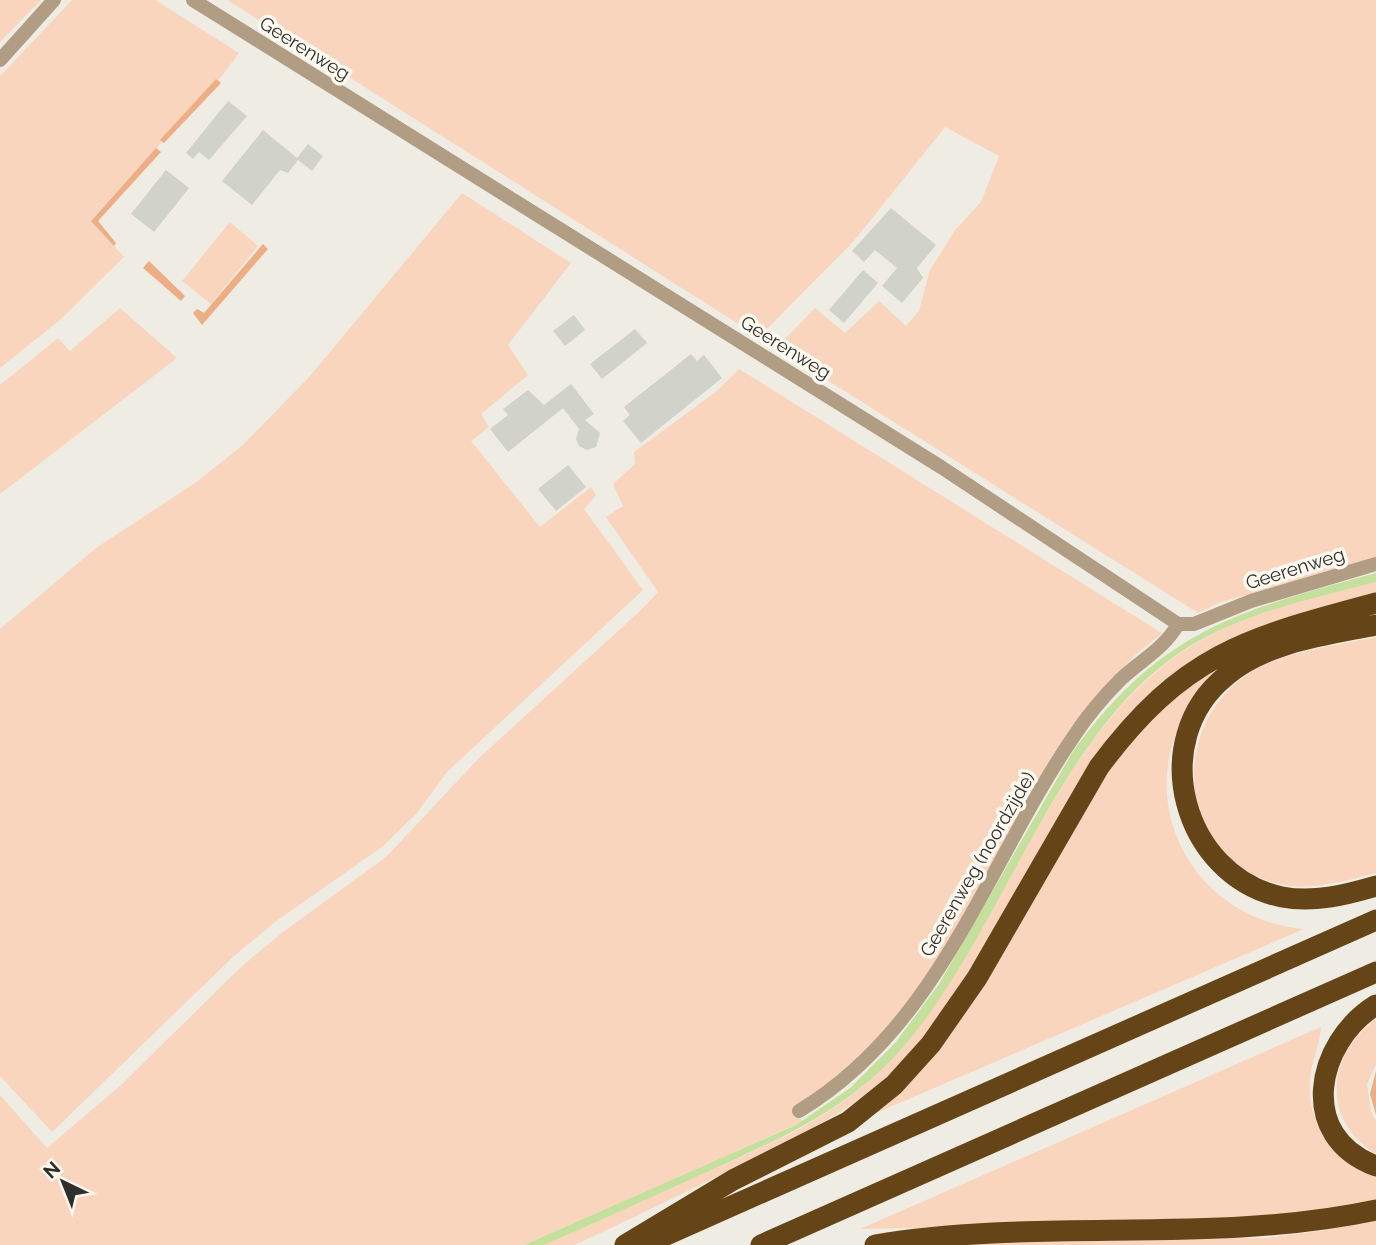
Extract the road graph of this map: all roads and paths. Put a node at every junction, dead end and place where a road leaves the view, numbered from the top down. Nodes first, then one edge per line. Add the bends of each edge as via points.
1 (54, 0) edge
2 (192, 0) edge
3 (0, 60) edge
4 (1376, 564) edge
5 (1376, 603) edge
6 (1178, 624) junction
7 (1376, 625) edge
8 (1376, 886) edge
9 (1376, 920) edge
10 (1376, 972) edge
11 (1376, 1005) edge
12 (799, 1111) dead end
13 (1376, 1166) edge
14 (1376, 1210) edge
15 (625, 1245) edge
16 (645, 1245) edge
17 (761, 1245) edge
18 (875, 1245) edge

1 - 3 street
2 - 6 street, Geerenweg via 941,467
4 - 6 street, Geerenweg via 1251,601 1194,624
5 - 15 highway via 1296,624 1220,653 1184,675 1127,730 1099,767 951,1018 894,1085 848,1122 733,1181
6 - 12 street, Geerenweg (noordzijde) via 1074,735 916,1005 871,1057
7 - 8 highway via 1261,654 1226,675 1193,715 1181,784 1195,830 1234,876 1280,897 1305,900
9 - 16 highway
10 - 17 highway
11 - 13 highway via 1335,1046 1322,1087 1331,1127 1343,1144
14 - 18 highway via 1326,1222 1258,1229 954,1234

